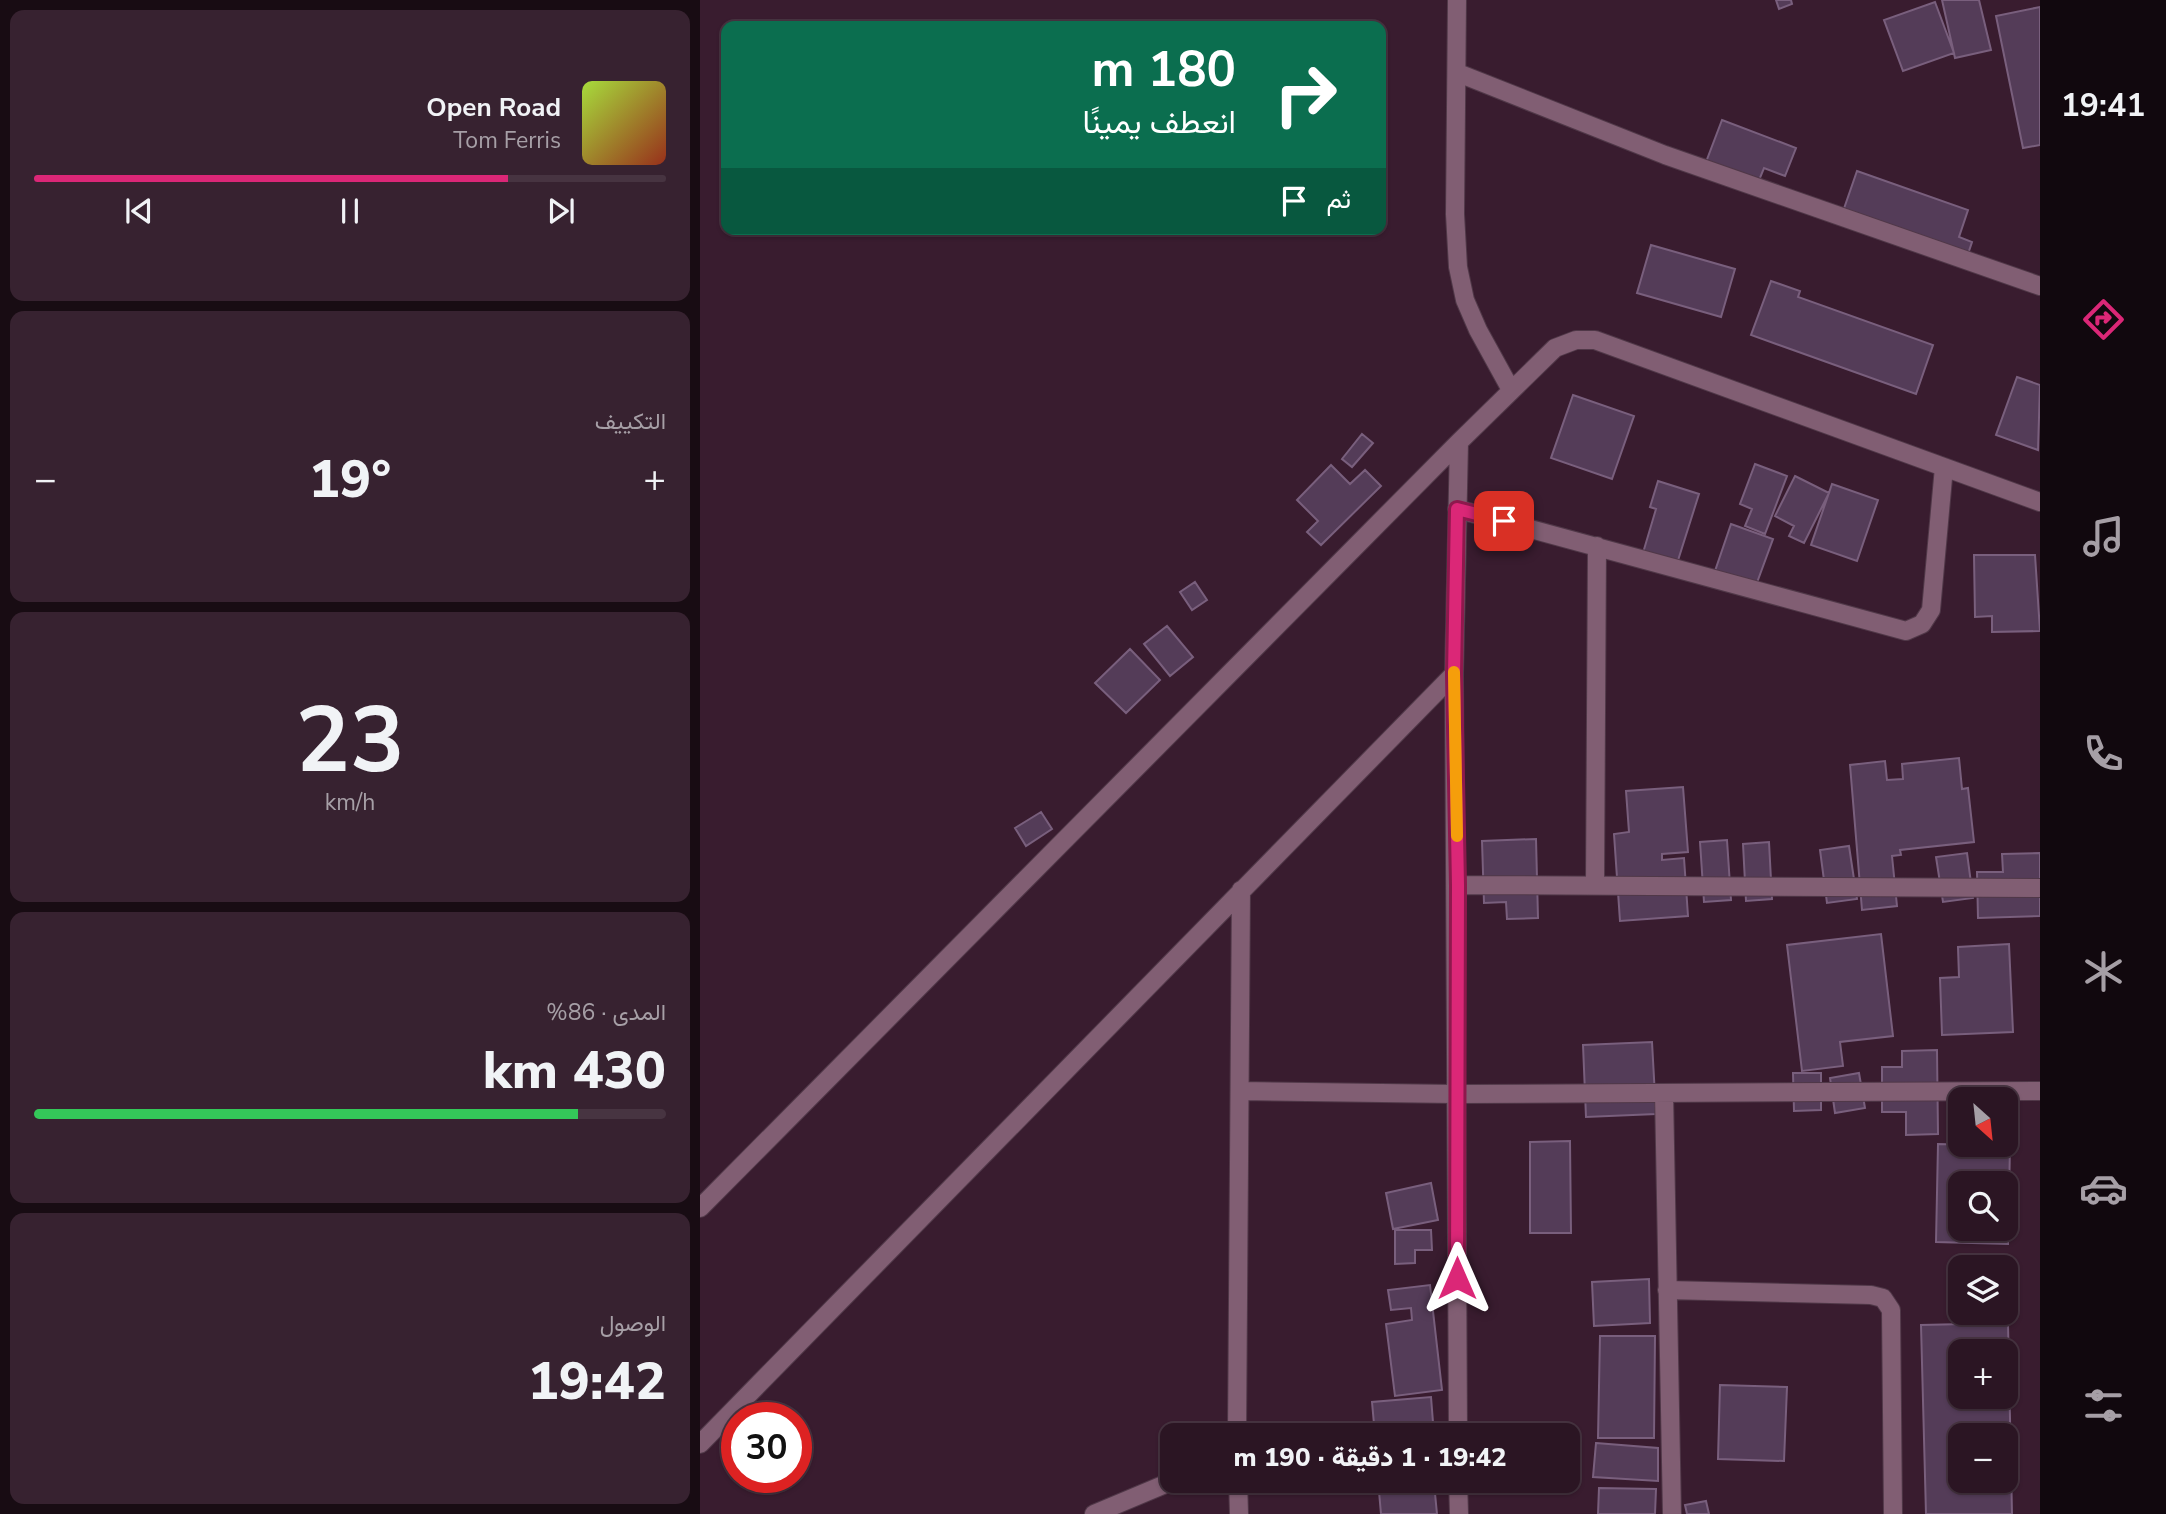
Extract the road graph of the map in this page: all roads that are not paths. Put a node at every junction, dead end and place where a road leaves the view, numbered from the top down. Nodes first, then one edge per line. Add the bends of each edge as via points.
1 (1457, 0) edge
2 (1458, 73) junction
3 (2040, 286) edge
4 (1511, 390) junction
5 (1458, 442) junction
6 (1944, 467) junction
7 (2040, 502) edge
8 (1457, 509) junction
9 (1597, 546) junction
10 (1454, 674) junction
11 (1458, 885) junction
12 (1595, 886) junction
13 (2040, 888) edge
14 (1241, 890) junction
15 (1241, 1091) junction
16 (2040, 1091) edge
17 (1664, 1093) junction
18 (1455, 1094) junction
19 (700, 1208) edge
20 (1667, 1290) junction
21 (1237, 1423) edge
22 (1458, 1423) edge
23 (700, 1444) edge
24 (1160, 1486) edge
25 (1238, 1493) edge
26 (1458, 1493) edge
27 (1094, 1514) edge
28 (1239, 1514) edge
29 (1459, 1514) edge
30 (1672, 1514) edge
31 (1893, 1514) edge

1 - 2 street
2 - 3 street via 1665,155
2 - 4 street via 1458,267 1465,300
4 - 5 street
4 - 6 street via 1555,348 1576,340 1595,340
5 - 8 street
5 - 19 street
6 - 7 street
6 - 9 street via 1930,610 1922,624 1906,631
8 - 9 street
8 - 10 street
9 - 12 street
10 - 11 street
10 - 14 street
11 - 12 street
11 - 18 street
12 - 13 street
14 - 15 street
14 - 23 street
15 - 18 street
15 - 21 street
16 - 17 street
17 - 18 street
17 - 20 street
18 - 22 street
20 - 30 street
20 - 31 street via 1883,1298 1891,1310
24 - 27 street
25 - 28 street
26 - 29 street

